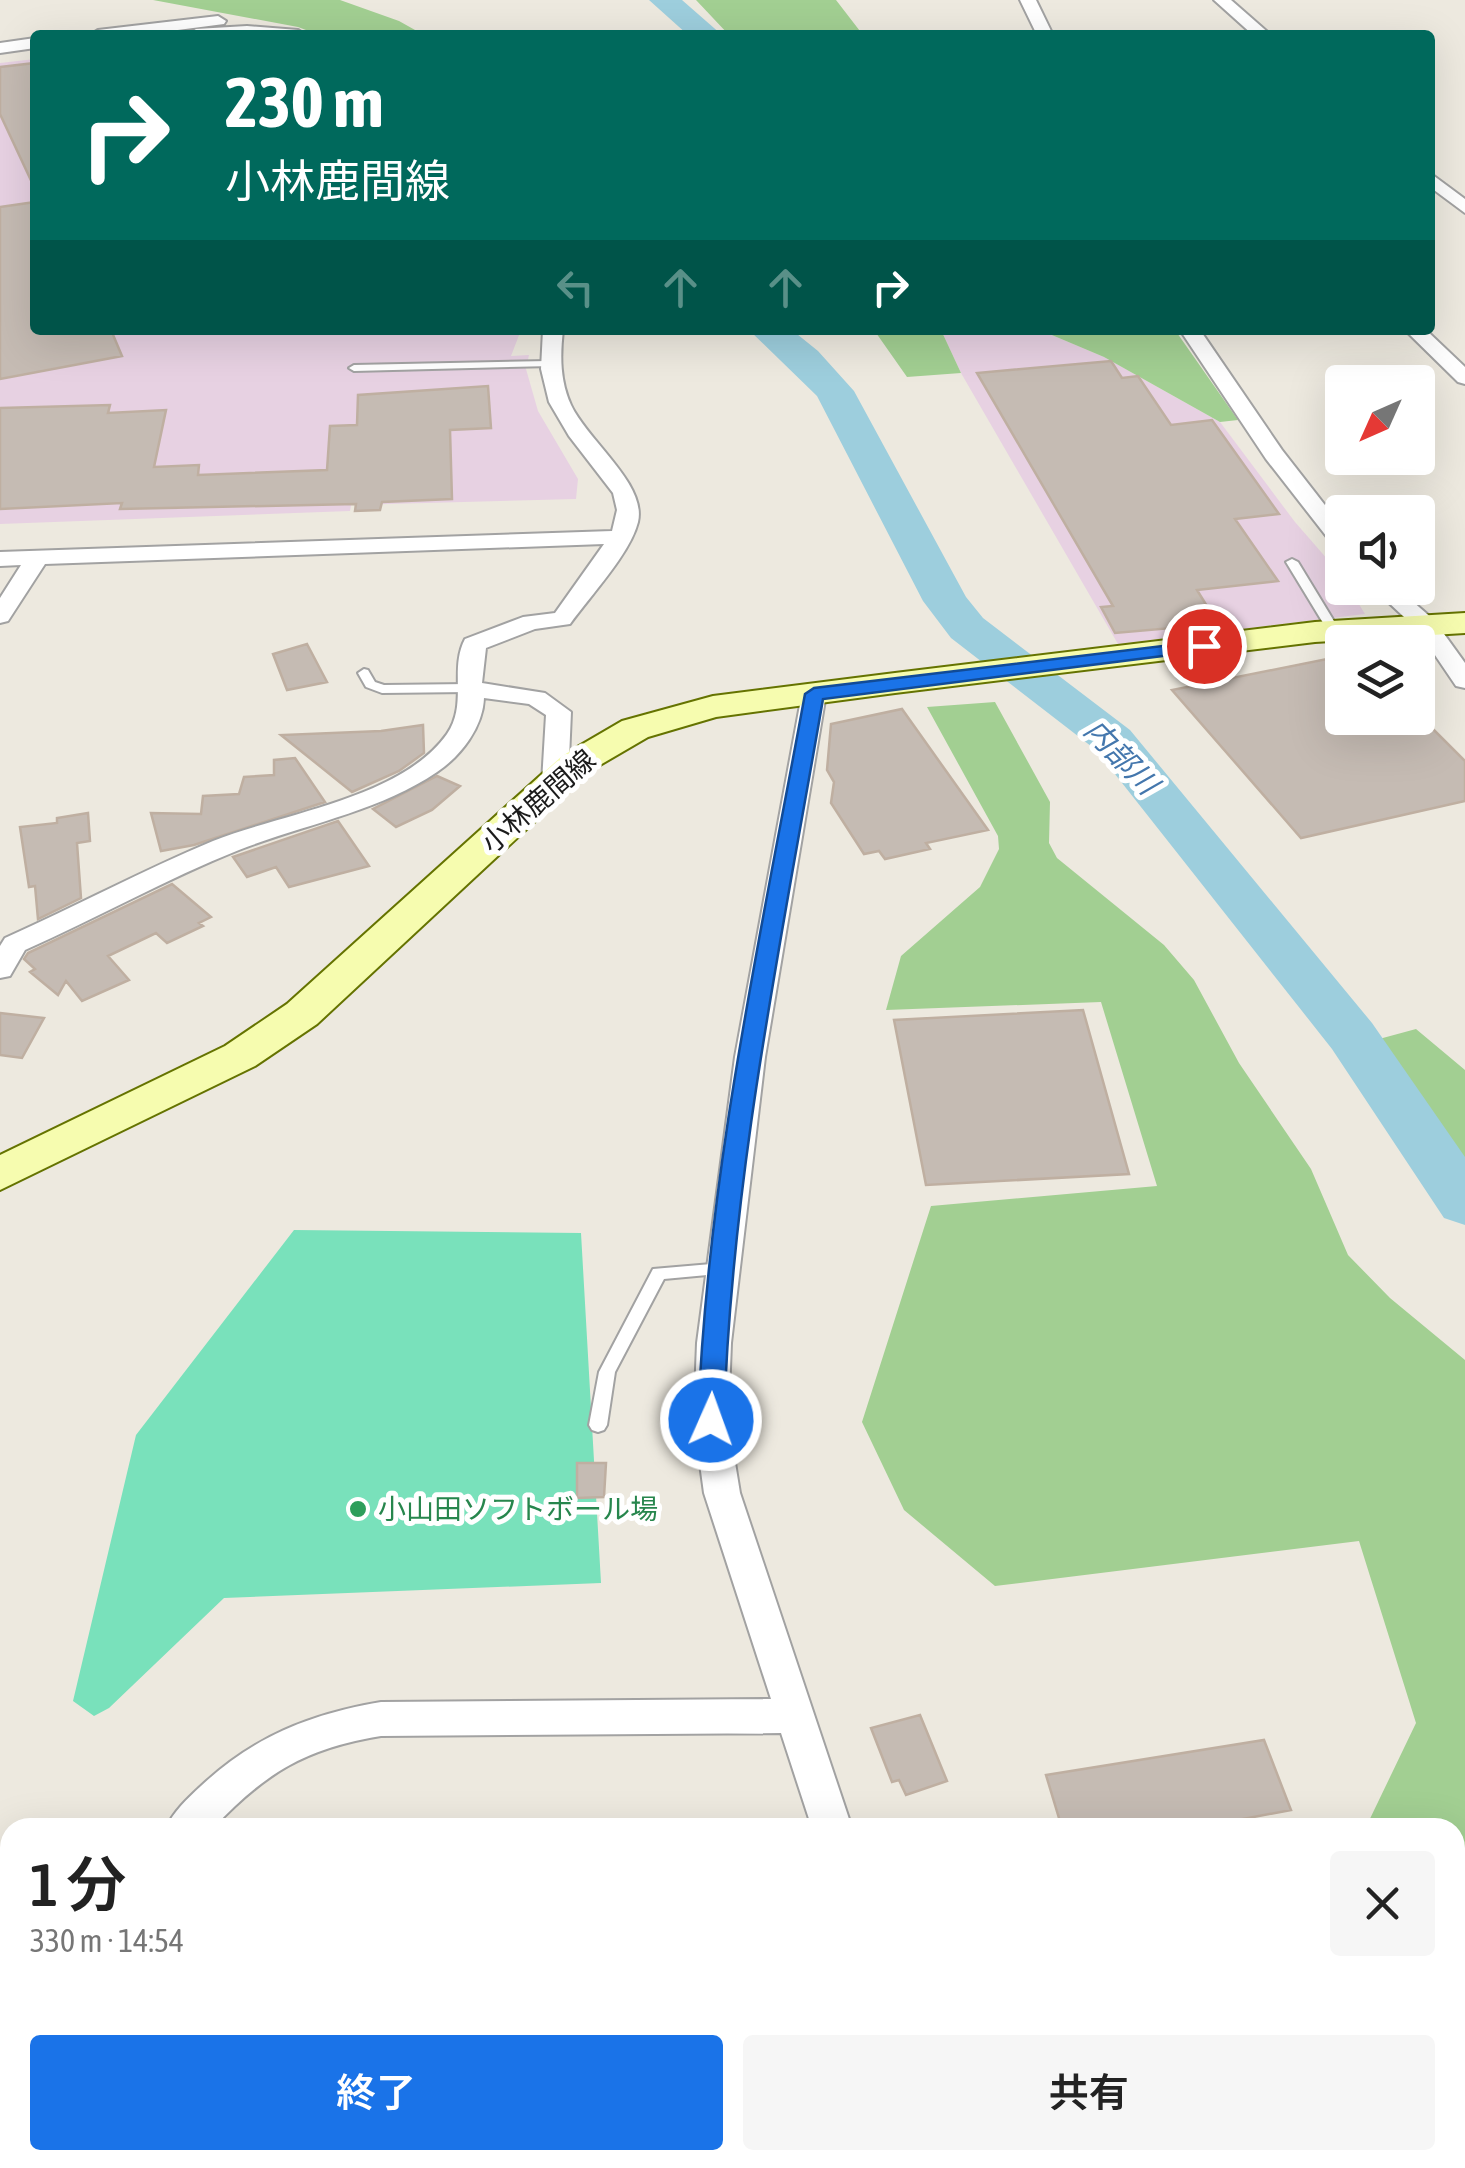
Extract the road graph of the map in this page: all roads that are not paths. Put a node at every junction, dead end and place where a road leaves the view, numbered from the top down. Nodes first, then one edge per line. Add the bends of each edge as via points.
1 (1028, 0) edge
2 (1222, 0) edge
3 (218, 21) dead end
4 (141, 30) edge
5 (1043, 30) edge
6 (1257, 30) edge
7 (30, 46) edge
8 (0, 49) edge
9 (1435, 182) edge
10 (1465, 208) edge
11 (552, 335) edge
12 (1193, 335) edge
13 (1420, 335) edge
14 (548, 364) junction
15 (354, 368) dead end
16 (1465, 378) edge
17 (1325, 520) edge
18 (622, 538) junction
19 (38, 557) junction
20 (0, 559) edge
21 (1292, 562) dead end
22 (1404, 605) edge
23 (0, 616) edge
24 (1426, 624) junction
25 (1465, 624) edge
26 (1330, 625) edge
27 (1413, 625) edge
28 (1325, 632) edge
29 (364, 673) dead end
30 (1465, 681) edge
31 (470, 688) junction
32 (814, 694) junction
33 (555, 782) junction
34 (2, 962) edge
35 (0, 1174) edge
36 (723, 1269) junction
37 (598, 1425) dead end
38 (795, 1714) junction
39 (196, 1818) edge
40 (829, 1818) edge

1 - 5 street
2 - 6 street
3 - 4 street
7 - 8 street
9 - 10 street
11 - 14 street
12 - 17 street
13 - 16 street
14 - 15 lane
14 - 18 street via 573,430 624,493 629,518
18 - 19 street
18 - 31 street via 562,619 531,622 474,644
19 - 20 street
19 - 23 street
21 - 26 lane
22 - 24 street
24 - 25 main road, 小林鹿間線
24 - 27 main road, 小林鹿間線
24 - 30 street
28 - 32 main road, 小林鹿間線
29 - 31 lane via 382,688
31 - 33 street via 536,698 558,712 550,763
31 - 34 street via 473,703 454,744 428,767 382,792 252,836 15,944
32 - 33 main road, 小林鹿間線 via 673,715 601,745
32 - 36 street via 750,1058
33 - 35 main road, 小林鹿間線 via 302,1014 240,1056
36 - 37 lane via 659,1273 607,1372
36 - 38 street via 711,1420 722,1493
38 - 39 street via 346,1723 316,1730 255,1762
38 - 40 street

